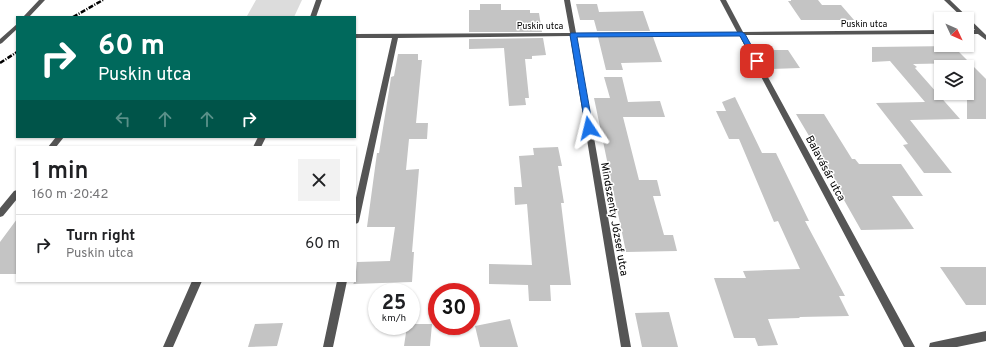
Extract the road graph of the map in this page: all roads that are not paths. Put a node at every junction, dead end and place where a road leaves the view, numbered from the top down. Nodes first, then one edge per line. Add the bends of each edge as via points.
1 (42, 0) edge
2 (319, 0) edge
3 (566, 0) edge
4 (723, 0) edge
5 (947, 0) edge
6 (960, 12) edge
7 (27, 16) edge
8 (313, 16) edge
9 (974, 26) edge
10 (16, 27) edge
11 (934, 32) edge
12 (974, 32) edge
13 (980, 32) junction
14 (742, 34) junction
15 (573, 35) junction
16 (356, 36) edge
17 (395, 36) junction
18 (986, 38) edge
19 (0, 42) edge
20 (59, 138) edge
21 (53, 146) edge
22 (16, 193) edge
23 (0, 214) edge
24 (356, 216) edge
25 (197, 282) edge
26 (342, 282) edge
27 (986, 336) edge
28 (168, 347) edge
29 (328, 347) edge
30 (626, 347) edge
31 (910, 347) edge
32 (934, 347) edge

1 - 7 street
2 - 8 street
3 - 15 street, Mindszenty József utca
4 - 14 street, Balavásár utca
5 - 6 street
9 - 13 street
10 - 19 street
11 - 14 street, Puskin utca
12 - 13 street
13 - 18 street
14 - 15 street, Puskin utca
14 - 31 street, Balavásár utca
15 - 17 street, Puskin utca
15 - 30 street, Mindszenty József utca
16 - 17 street, Puskin utca
17 - 24 street
20 - 21 street
22 - 23 street
25 - 28 street
26 - 29 street
27 - 32 street

